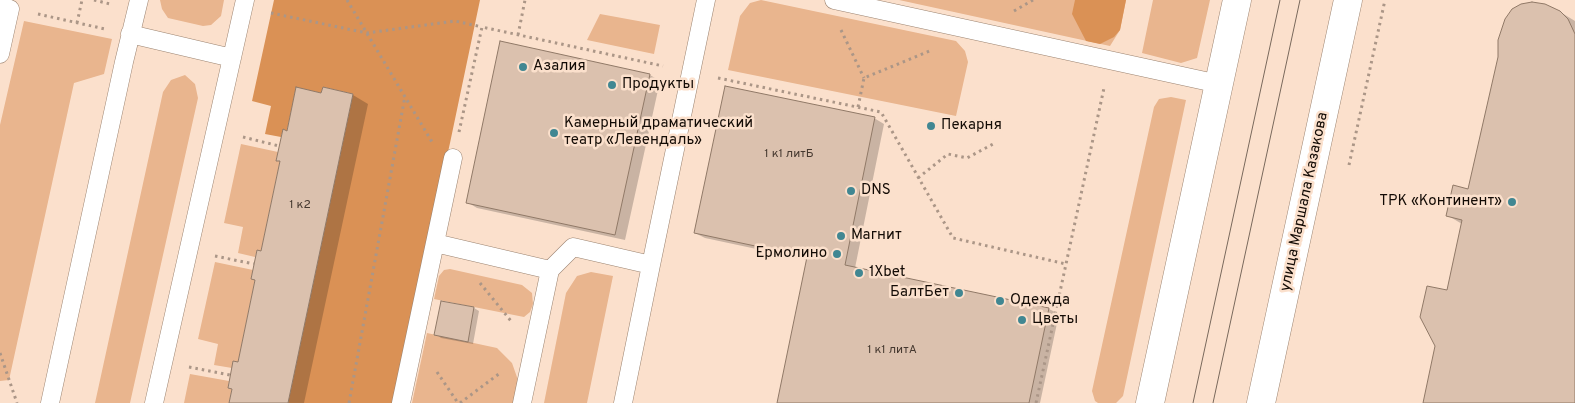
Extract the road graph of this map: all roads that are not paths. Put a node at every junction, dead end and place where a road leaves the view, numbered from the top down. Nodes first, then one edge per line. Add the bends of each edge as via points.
1 (139, 0) edge
2 (706, 0) edge
3 (834, 0) edge
4 (1237, 0) edge
5 (1348, 0) edge
6 (244, 4) edge
7 (5, 8) edge
8 (130, 34) junction
9 (0, 54) edge
10 (232, 58) junction
11 (1219, 84) junction
12 (452, 165) road end
13 (442, 244) junction
14 (651, 265) junction
15 (550, 270) junction
16 (50, 403) edge
17 (154, 403) edge
18 (401, 403) edge
19 (522, 403) edge
20 (623, 403) edge
21 (1150, 403) edge
22 (1261, 403) edge

1 - 8 lane
2 - 14 lane
3 - 11 lane
4 - 11 street
5 - 22 street, улица Маршала Казакова
6 - 10 lane
7 - 9 lane
8 - 10 lane
8 - 16 lane
10 - 17 lane
11 - 21 street
12 - 13 lane
13 - 15 lane
13 - 18 lane
14 - 15 lane via 573,247
14 - 20 lane
15 - 19 lane

